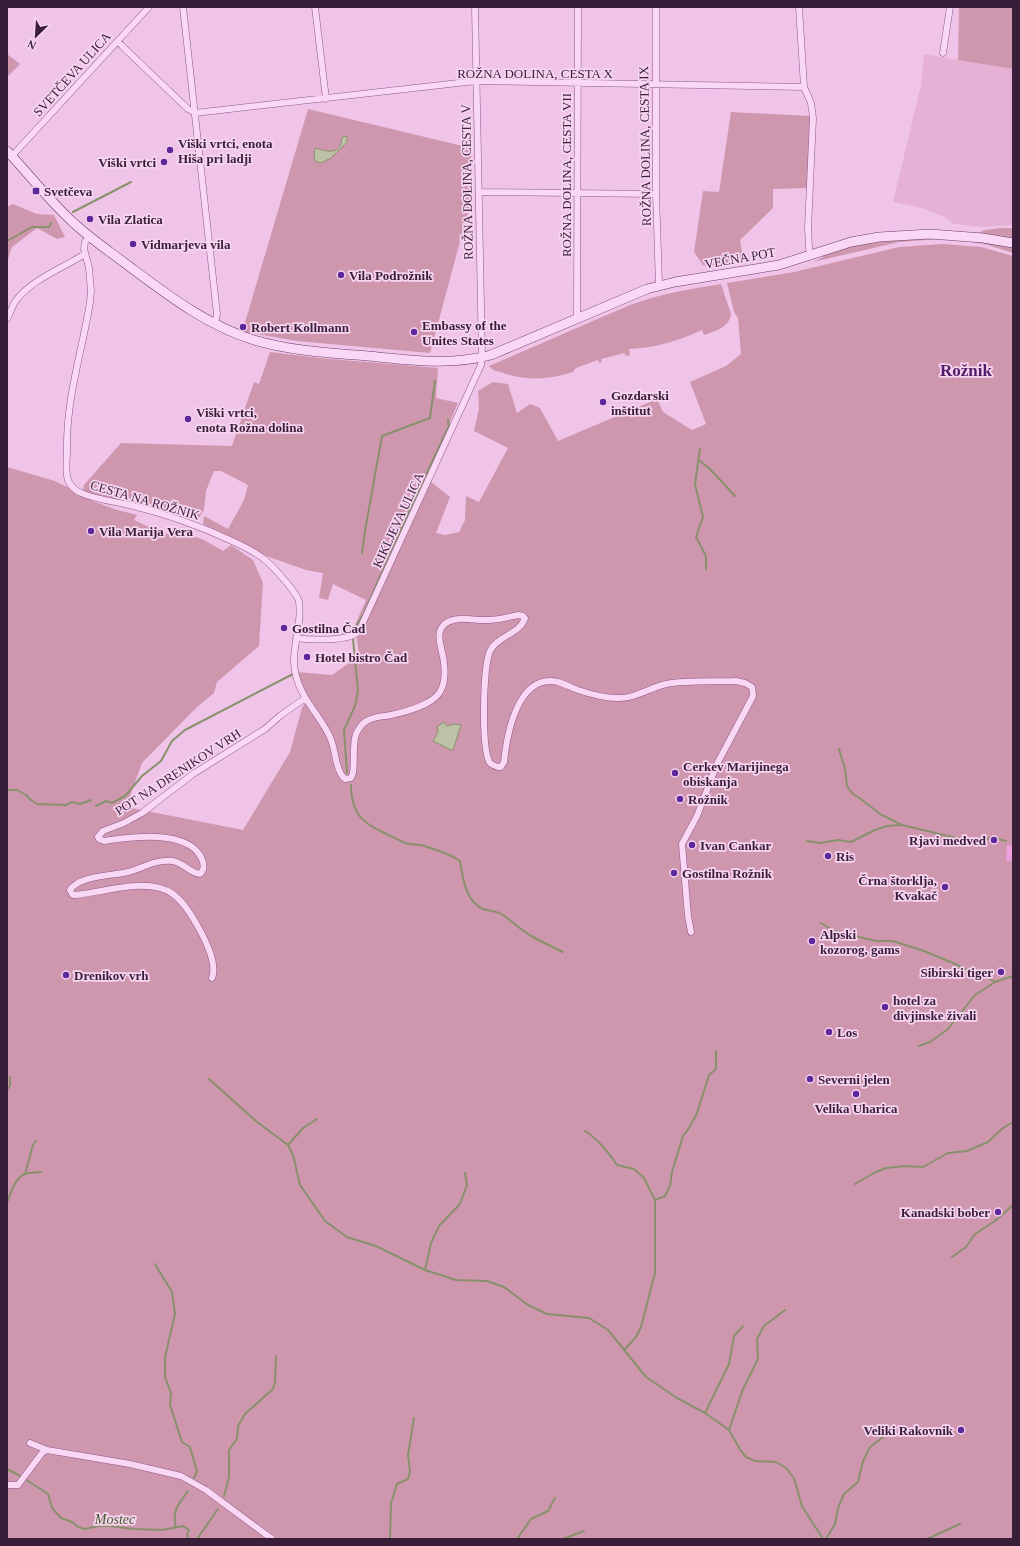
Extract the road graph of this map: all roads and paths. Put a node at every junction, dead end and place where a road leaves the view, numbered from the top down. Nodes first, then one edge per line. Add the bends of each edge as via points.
1 (149, 7) edge
2 (183, 7) edge
3 (315, 7) edge
4 (475, 7) edge
5 (578, 7) edge
6 (656, 7) edge
7 (798, 7) edge
8 (950, 7) edge
9 (118, 41) junction
10 (943, 52) dead end
11 (476, 82) junction
12 (578, 83) junction
13 (655, 84) junction
14 (804, 87) junction
15 (326, 99) junction
16 (195, 113) junction
17 (9, 154) edge
18 (479, 192) junction
19 (577, 193) junction
20 (656, 194) junction
21 (90, 236) junction
22 (1013, 243) edge
23 (85, 254) junction
24 (810, 255) junction
25 (659, 286) junction
26 (7, 319) edge
27 (577, 319) junction
28 (215, 324) junction
29 (482, 358) junction
30 (296, 638) junction
31 (304, 699) junction
32 (691, 932) dead end
33 (212, 978) dead end
34 (30, 1443) dead end
35 (47, 1450) junction
36 (7, 1485) edge
37 (272, 1539) edge

1 - 9 street, SVETČEVA ULICA
2 - 16 street
3 - 15 street
4 - 11 street, ROŽNA DOLINA, CESTA V
5 - 12 street, ROŽNA DOLINA, CESTA VII
6 - 13 street, ROŽNA DOLINA, CESTA IX
7 - 14 street
8 - 10 street
9 - 16 street
9 - 17 street, SVETČEVA ULICA
11 - 12 street, ROŽNA DOLINA, CESTA X
11 - 15 street, ROŽNA DOLINA, CESTA X
11 - 18 street, ROŽNA DOLINA, CESTA V
12 - 13 street, ROŽNA DOLINA, CESTA X
12 - 19 street, ROŽNA DOLINA, CESTA VII
13 - 14 street, ROŽNA DOLINA, CESTA X
13 - 20 street, ROŽNA DOLINA, CESTA IX
14 - 24 street via 812,103 813,118 808,228
15 - 16 street, ROŽNA DOLINA, CESTA X
16 - 28 street via 217,314
17 - 21 main road, VEČNA POT via 62,211
18 - 19 street
18 - 29 street, ROŽNA DOLINA, CESTA V
19 - 20 street
19 - 27 street, ROŽNA DOLINA, CESTA VII
20 - 25 street, ROŽNA DOLINA, CESTA IX
21 - 23 street, CESTA NA ROŽNIK via 84,244
21 - 28 main road, VEČNA POT via 168,295
22 - 24 main road, VEČNA POT via 959,235 911,234 852,242
23 - 26 street via 27,290 16,302
23 - 30 street, CESTA NA ROŽNIK via 91,291 69,401 66,442 67,473 71,485 88,496 198,525 266,560 299,601
24 - 25 main road, VEČNA POT via 779,265
25 - 27 main road, VEČNA POT via 627,296
27 - 29 main road, VEČNA POT
28 - 29 main road, VEČNA POT via 252,340 300,350 447,362
29 - 30 street, KIKLJEVA ULICA via 446,444 359,631 354,636 342,638
30 - 31 street, CESTA NA ROŽNIK via 294,666
31 - 32 street, CESTA NA ROŽNIK via 331,738 340,772 348,779 353,773 354,741 365,722 417,707 438,694 444,673 439,633 441,627 456,620 488,620 518,615 525,618 520,626 495,644 489,655 484,707 487,755 490,763 498,767 504,762 509,728 514,715 530,687 539,683 559,682 586,692 617,698 630,697 668,684 736,682 752,687 754,695 716,764 697,816 682,844
31 - 33 street, POT NA DRENIKOV VRH via 265,729 193,774 142,813 102,831 98,837 104,841 144,837 186,843 196,850 203,861 203,870 200,874 179,863 159,861 126,872 93,878 76,884 70,890 74,895 141,886 162,889 173,894 186,908 206,943 212,964
34 - 35 street
35 - 36 street via 21,1482 14,1486
35 - 37 street via 130,1464 181,1476 206,1490

